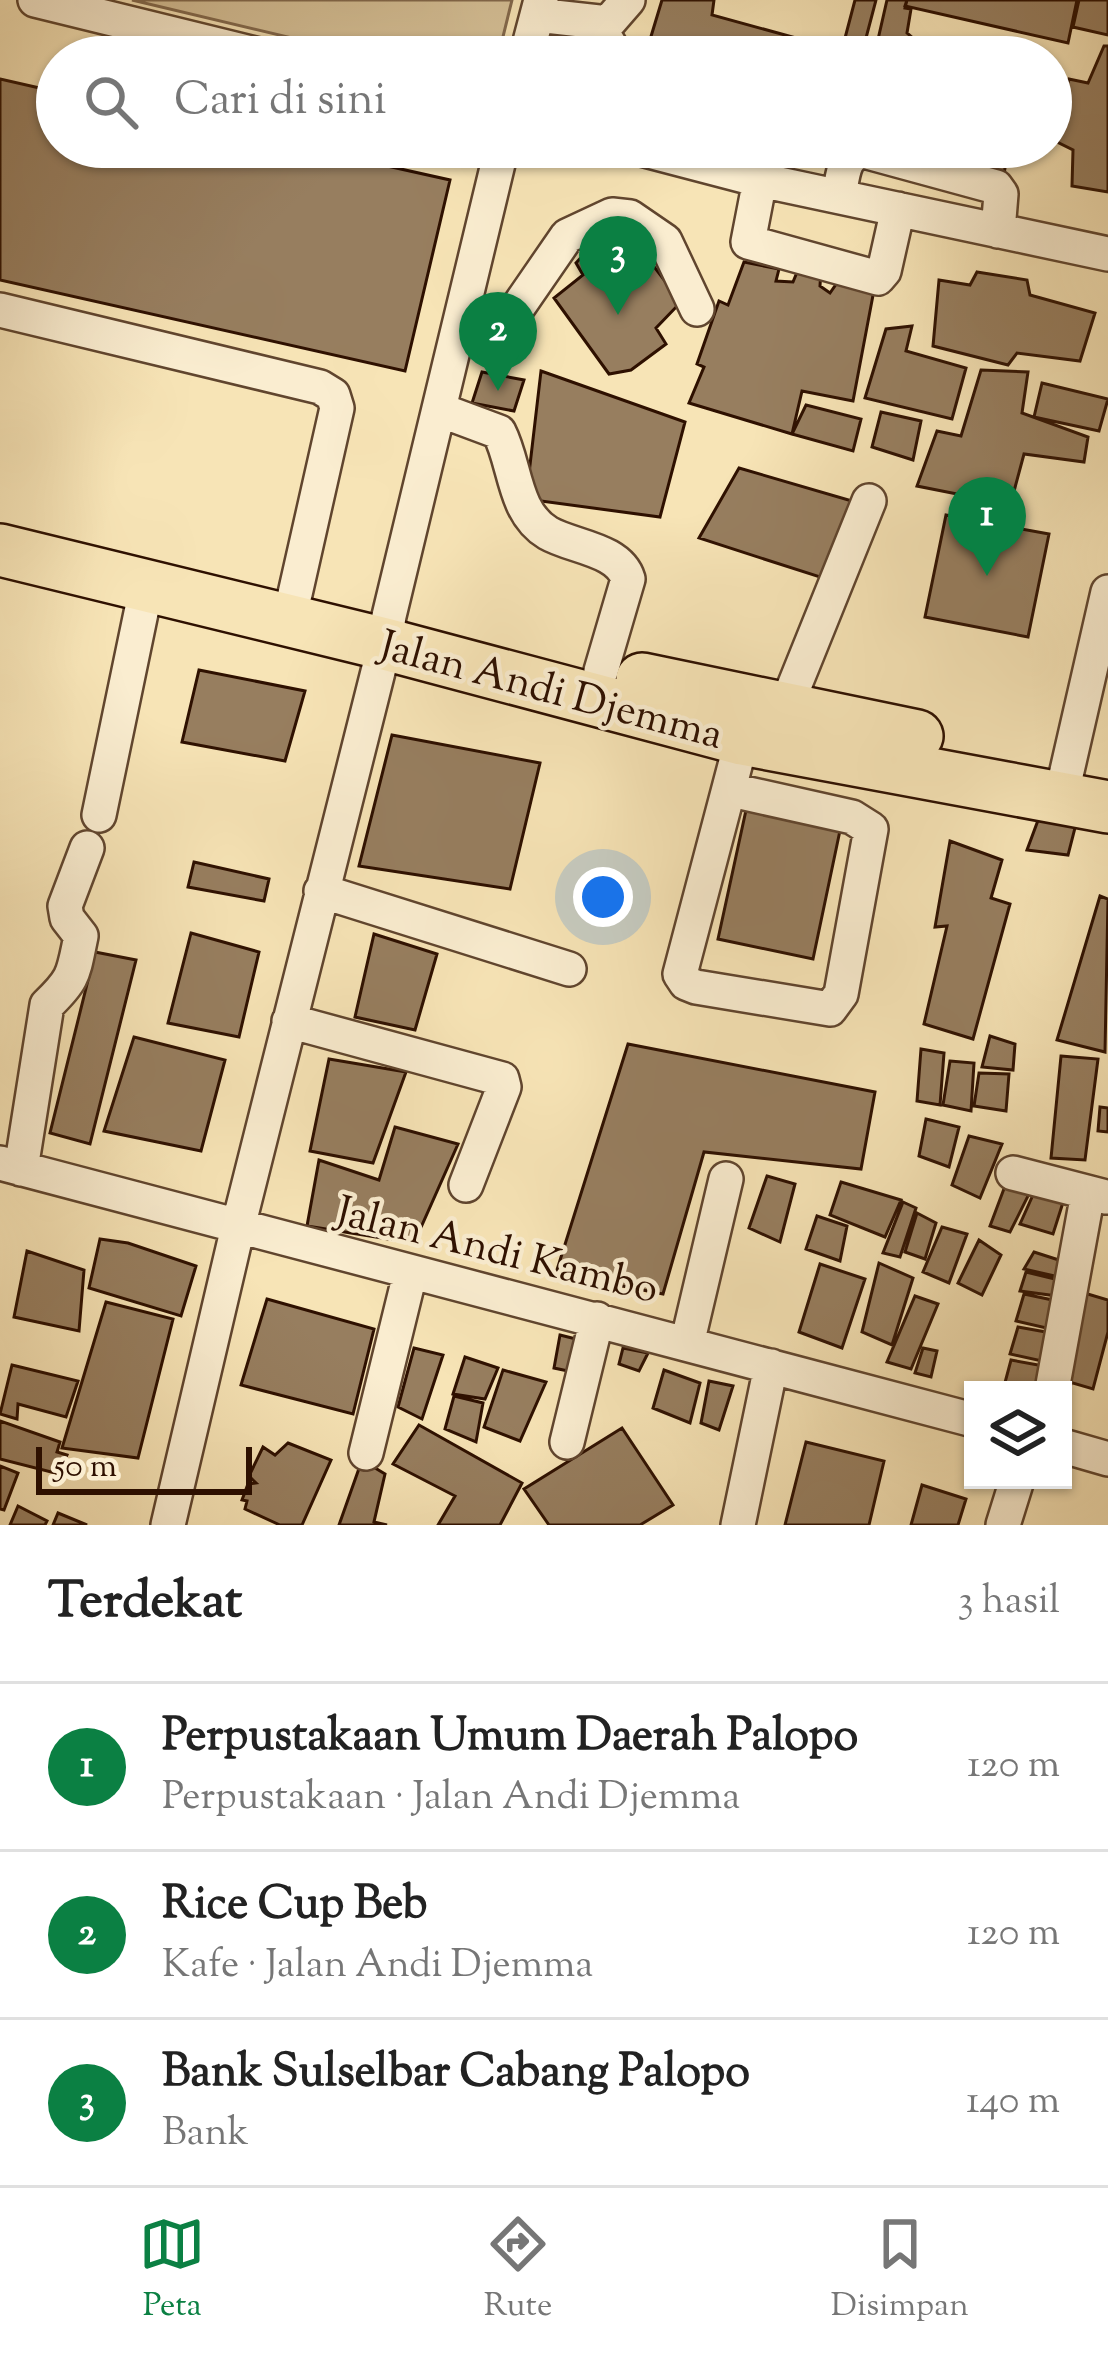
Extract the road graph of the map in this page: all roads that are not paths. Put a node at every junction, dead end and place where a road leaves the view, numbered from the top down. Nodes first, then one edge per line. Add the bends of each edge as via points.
1 (35, 0) edge
2 (628, 0) edge
3 (539, 7) edge
4 (597, 24) junction
5 (182, 36) edge
6 (604, 36) edge
7 (497, 168) edge
8 (714, 168) edge
9 (846, 168) edge
10 (927, 168) edge
11 (760, 180) junction
12 (839, 196) junction
13 (898, 209) junction
14 (998, 231) junction
15 (1108, 254) edge
16 (697, 309) dead end
17 (0, 310) edge
18 (459, 332) junction
19 (440, 410) junction
20 (869, 501) dead end
21 (0, 524) edge
22 (0, 550) edge
23 (146, 584) junction
24 (1108, 592) edge
25 (295, 594) junction
26 (387, 630) junction
27 (601, 671) junction
28 (785, 709) junction
29 (742, 739) junction
30 (1085, 787) edge
31 (731, 790) junction
32 (99, 815) dead end
33 (87, 848) dead end
34 (321, 891) junction
35 (569, 968) dead end
36 (290, 1021) junction
37 (11, 1166) edge
38 (1013, 1173) dead end
39 (726, 1179) dead end
40 (466, 1186) dead end
41 (1098, 1195) edge
42 (238, 1227) junction
43 (410, 1274) junction
44 (597, 1319) junction
45 (687, 1344) junction
46 (771, 1366) junction
47 (1054, 1381) edge
48 (964, 1418) edge
49 (567, 1442) dead end
50 (1072, 1449) edge
51 (366, 1453) dead end
52 (1108, 1459) edge
53 (1013, 1489) edge
54 (168, 1525) edge
55 (738, 1525) edge
56 (1003, 1525) edge

1 - 5 street
2 - 4 street
3 - 4 street
4 - 6 street
7 - 18 street
8 - 11 street
9 - 12 street
10 - 14 street via 997,187
11 - 12 street
11 - 13 street via 748,242 878,278
12 - 13 street
13 - 14 street
14 - 15 street
16 - 18 street via 665,241 630,217 612,215 567,236 506,326
17 - 25 street via 333,395 337,408
18 - 19 street
19 - 26 street
19 - 27 street via 499,432 524,512 537,524 626,572
20 - 28 street
21 - 25 highway, Jalan Andi Djemma
22 - 23 highway, Jalan Andi Djemma
23 - 26 highway, Jalan Andi Djemma
23 - 32 street
24 - 30 street
25 - 26 highway, Jalan Andi Djemma
26 - 27 highway, Jalan Andi Djemma
26 - 29 highway, Jalan Andi Djemma
26 - 34 street
27 - 28 highway, Jalan Andi Djemma
28 - 30 highway, Jalan Andi Djemma
29 - 30 highway, Jalan Andi Djemma
29 - 31 street
31 - 31 street via 682,979 830,1009 841,994 871,829 852,817
33 - 37 street via 65,905 80,931 77,956 68,988 47,1005
34 - 35 street
34 - 36 street
36 - 40 street via 502,1079
36 - 42 street
37 - 42 street, Jalan Andi Kambo
38 - 41 street
39 - 45 street
41 - 47 street
42 - 43 street, Jalan Andi Kambo
42 - 54 street
43 - 44 street, Jalan Andi Kambo
43 - 51 street
44 - 45 street, Jalan Andi Kambo
44 - 49 street
45 - 46 street, Jalan Andi Kambo
46 - 48 street, Jalan Andi Kambo
46 - 55 street
50 - 52 street
53 - 56 street

